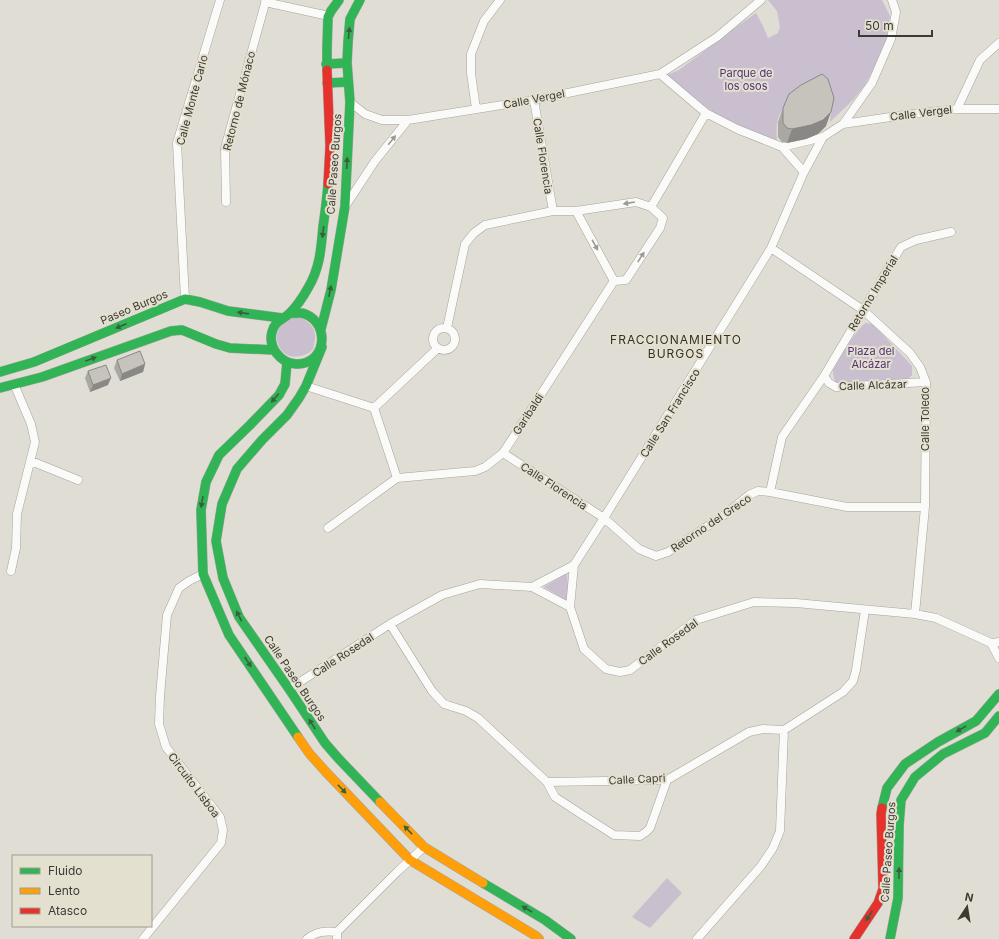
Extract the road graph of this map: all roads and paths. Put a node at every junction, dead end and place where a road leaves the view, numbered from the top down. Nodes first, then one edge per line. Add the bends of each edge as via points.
1 (220, 0) edge
2 (339, 0) edge
3 (500, 0) edge
4 (761, 0) edge
5 (892, 0) edge
6 (266, 1) edge
7 (356, 2) edge
8 (329, 16) junction
9 (999, 43) edge
10 (347, 63) junction
11 (326, 64) junction
12 (660, 74) junction
13 (348, 82) junction
14 (327, 83) junction
15 (534, 100) junction
16 (350, 102) junction
17 (476, 109) junction
18 (957, 109) junction
19 (999, 109) edge
20 (706, 113) junction
21 (408, 120) junction
22 (844, 124) junction
23 (822, 137) junction
24 (782, 147) junction
25 (804, 172) junction
26 (226, 202) dead end
27 (345, 206) junction
28 (651, 207) junction
29 (553, 211) junction
30 (576, 211) junction
31 (951, 232) dead end
32 (771, 248) junction
33 (614, 281) junction
34 (185, 299) junction
35 (863, 310) junction
36 (286, 316) junction
37 (447, 328) junction
38 (321, 329) junction
39 (322, 347) junction
40 (438, 348) junction
41 (64, 350) junction
42 (274, 350) junction
43 (34, 362) junction
44 (287, 362) junction
45 (70, 367) junction
46 (0, 372) edge
47 (824, 376) junction
48 (42, 377) junction
49 (926, 382) junction
50 (14, 384) junction
51 (306, 386) junction
52 (0, 388) edge
53 (374, 408) junction
54 (503, 453) junction
55 (31, 461) junction
56 (397, 478) junction
57 (78, 480) dead end
58 (770, 492) junction
59 (925, 507) junction
60 (604, 518) junction
61 (328, 528) dead end
62 (574, 565) junction
63 (11, 571) dead end
64 (203, 574) junction
65 (532, 586) junction
66 (570, 607) junction
67 (865, 610) junction
68 (915, 614) junction
69 (390, 624) junction
70 (995, 643) edge
71 (999, 658) edge
72 (289, 689) junction
73 (999, 694) edge
74 (999, 716) edge
75 (976, 721) junction
76 (784, 730) junction
77 (985, 733) junction
78 (325, 743) junction
79 (309, 753) junction
80 (338, 758) junction
81 (325, 770) junction
82 (667, 780) junction
83 (548, 782) junction
84 (424, 847) junction
85 (410, 860) junction
86 (540, 930) edge
87 (337, 936) edge
88 (143, 939) edge
89 (307, 939) edge
90 (571, 939) edge
91 (697, 939) edge
92 (854, 939) edge
93 (890, 939) edge

1 - 34 street, Calle Monte Carlo via 178,144
2 - 8 street, Calle Paseo Burgos
3 - 17 street via 484,22 471,54
4 - 12 street via 717,37
5 - 22 street via 896,12 891,39 872,83
6 - 8 street, Retorno de Mónaco
6 - 26 street, Retorno de Mónaco via 225,148
10 -> 7 street, Calle Paseo Burgos via 350,19
8 - 11 street, Calle Paseo Burgos
9 - 18 street via 980,60
10 - 11 street
10 - 13 street, Calle Paseo Burgos
11 - 14 street, Calle Paseo Burgos
12 - 15 street, Calle Vergel
12 - 20 street
13 - 14 street
13 - 16 street, Calle Paseo Burgos
14 -> 36 street, Calle Paseo Burgos via 329,173 319,263 310,285
15 - 17 street, Calle Vergel
15 - 29 street, Calle Florencia
16 - 21 street, Calle Vergel via 365,114 382,120
27 -> 16 street, Calle Paseo Burgos
17 - 21 street, Calle Vergel
18 - 19 street, Calle Vergel
18 - 22 street, Calle Vergel
20 - 24 street
20 - 28 street
27 -> 21 street via 375,161
22 - 23 street
23 - 24 street
23 - 25 street, Calle San Francisco
24 - 25 street
25 - 32 street, Calle San Francisco
38 -> 27 street, Calle Paseo Burgos via 331,290
28 -> 30 street via 636,202
33 -> 28 street via 626,280 660,228 663,218
29 - 30 street
29 - 37 street via 485,225 474,233 465,244
30 -> 33 street
31 - 35 street, Retorno Imperial via 916,240 901,247
32 - 35 street, Calle Toledo
32 - 60 street, Calle San Francisco
33 - 54 street, Garibaldi
36 -> 34 street, Paseo Burgos via 228,311
34 -> 41 street, Paseo Burgos
35 - 47 street, Retorno Imperial
35 - 49 street, Calle Toledo via 910,353
36 - 38 street via 304,314 314,319
36 - 42 street via 276,324 272,332
37 - 40 street via 439,329 434,334 433,342
37 - 40 street via 454,332 456,340 449,349
38 - 39 street
39 - 44 street via 308,362
39 - 51 street, Calle Paseo Burgos
40 - 53 street
41 - 43 street, Paseo Burgos
41 - 45 street
42 - 44 street
45 -> 42 street via 177,330 230,348
43 - 46 street, Paseo Burgos
43 - 48 street
44 -> 64 street, Calle Paseo Burgos via 285,384 279,395 220,456 206,482 200,510
45 - 48 street
47 - 49 street, Calle Alcázar via 836,387
47 - 58 street, Retorno Imperial via 782,437
48 - 50 street
49 - 59 street, Calle Toledo
50 - 52 street
50 - 55 street via 31,424 35,442
51 - 53 street
72 -> 51 street, Calle Paseo Burgos via 239,617 223,578 216,541 222,504 237,469 287,415
53 - 56 street
54 - 56 street, Garibaldi via 485,467 475,471
54 - 60 street, Calle Florencia
55 - 57 street
55 - 63 street via 17,514 16,548
56 - 61 street
58 - 59 street, Retorno del Greco via 847,507
58 - 60 street, Retorno del Greco via 749,495 723,516 668,552 656,556 639,549
59 - 68 street, Calle Toledo
60 - 62 street, Calle San Francisco
62 - 65 street
62 - 66 street, Calle San Francisco
64 -> 79 street, Calle Paseo Burgos via 230,635
64 - 88 street, Circuito Lisboa via 179,588 167,615 159,724 166,747 220,817 223,830 221,843
65 - 66 street, Calle Rosedal
65 - 69 street, Calle Rosedal via 480,584 442,595
66 - 67 street, Calle Rosedal via 584,648 606,669 620,672 630,670 696,620 754,602
67 - 68 street, Calle Rosedal
67 - 76 street via 853,681 843,692
68 - 70 street, Calle Rosedal via 936,618
69 - 72 street, Calle Rosedal
69 - 83 street via 432,691 444,704 478,718
70 - 71 street, Calle Rosedal
78 -> 72 street, Calle Paseo Burgos
73 - 75 street, Calle Paseo Burgos
74 - 77 street, Calle Paseo Burgos
75 - 77 street
75 -> 92 street, Calle Paseo Burgos via 905,764 887,788 881,814 883,889 878,903
76 - 82 street, Calle Capri via 763,729 749,732
76 - 91 street via 780,831 774,848
93 -> 77 street, Calle Paseo Burgos via 898,898 901,800 915,777 943,754
78 - 79 street via 319,751
78 - 80 street, Calle Paseo Burgos
79 - 81 street, Calle Paseo Burgos
80 - 81 street via 328,760
84 -> 80 street, Calle Paseo Burgos
81 -> 85 street, Calle Paseo Burgos
82 - 83 street, Calle Capri
82 - 83 street via 650,828 640,836 614,835 555,797
84 - 85 street
86 -> 84 street, Calle Paseo Burgos
85 - 86 street, Calle Paseo Burgos
85 - 87 street
86 - 90 street, Calle Paseo Burgos
87 - 89 street via 324,931

